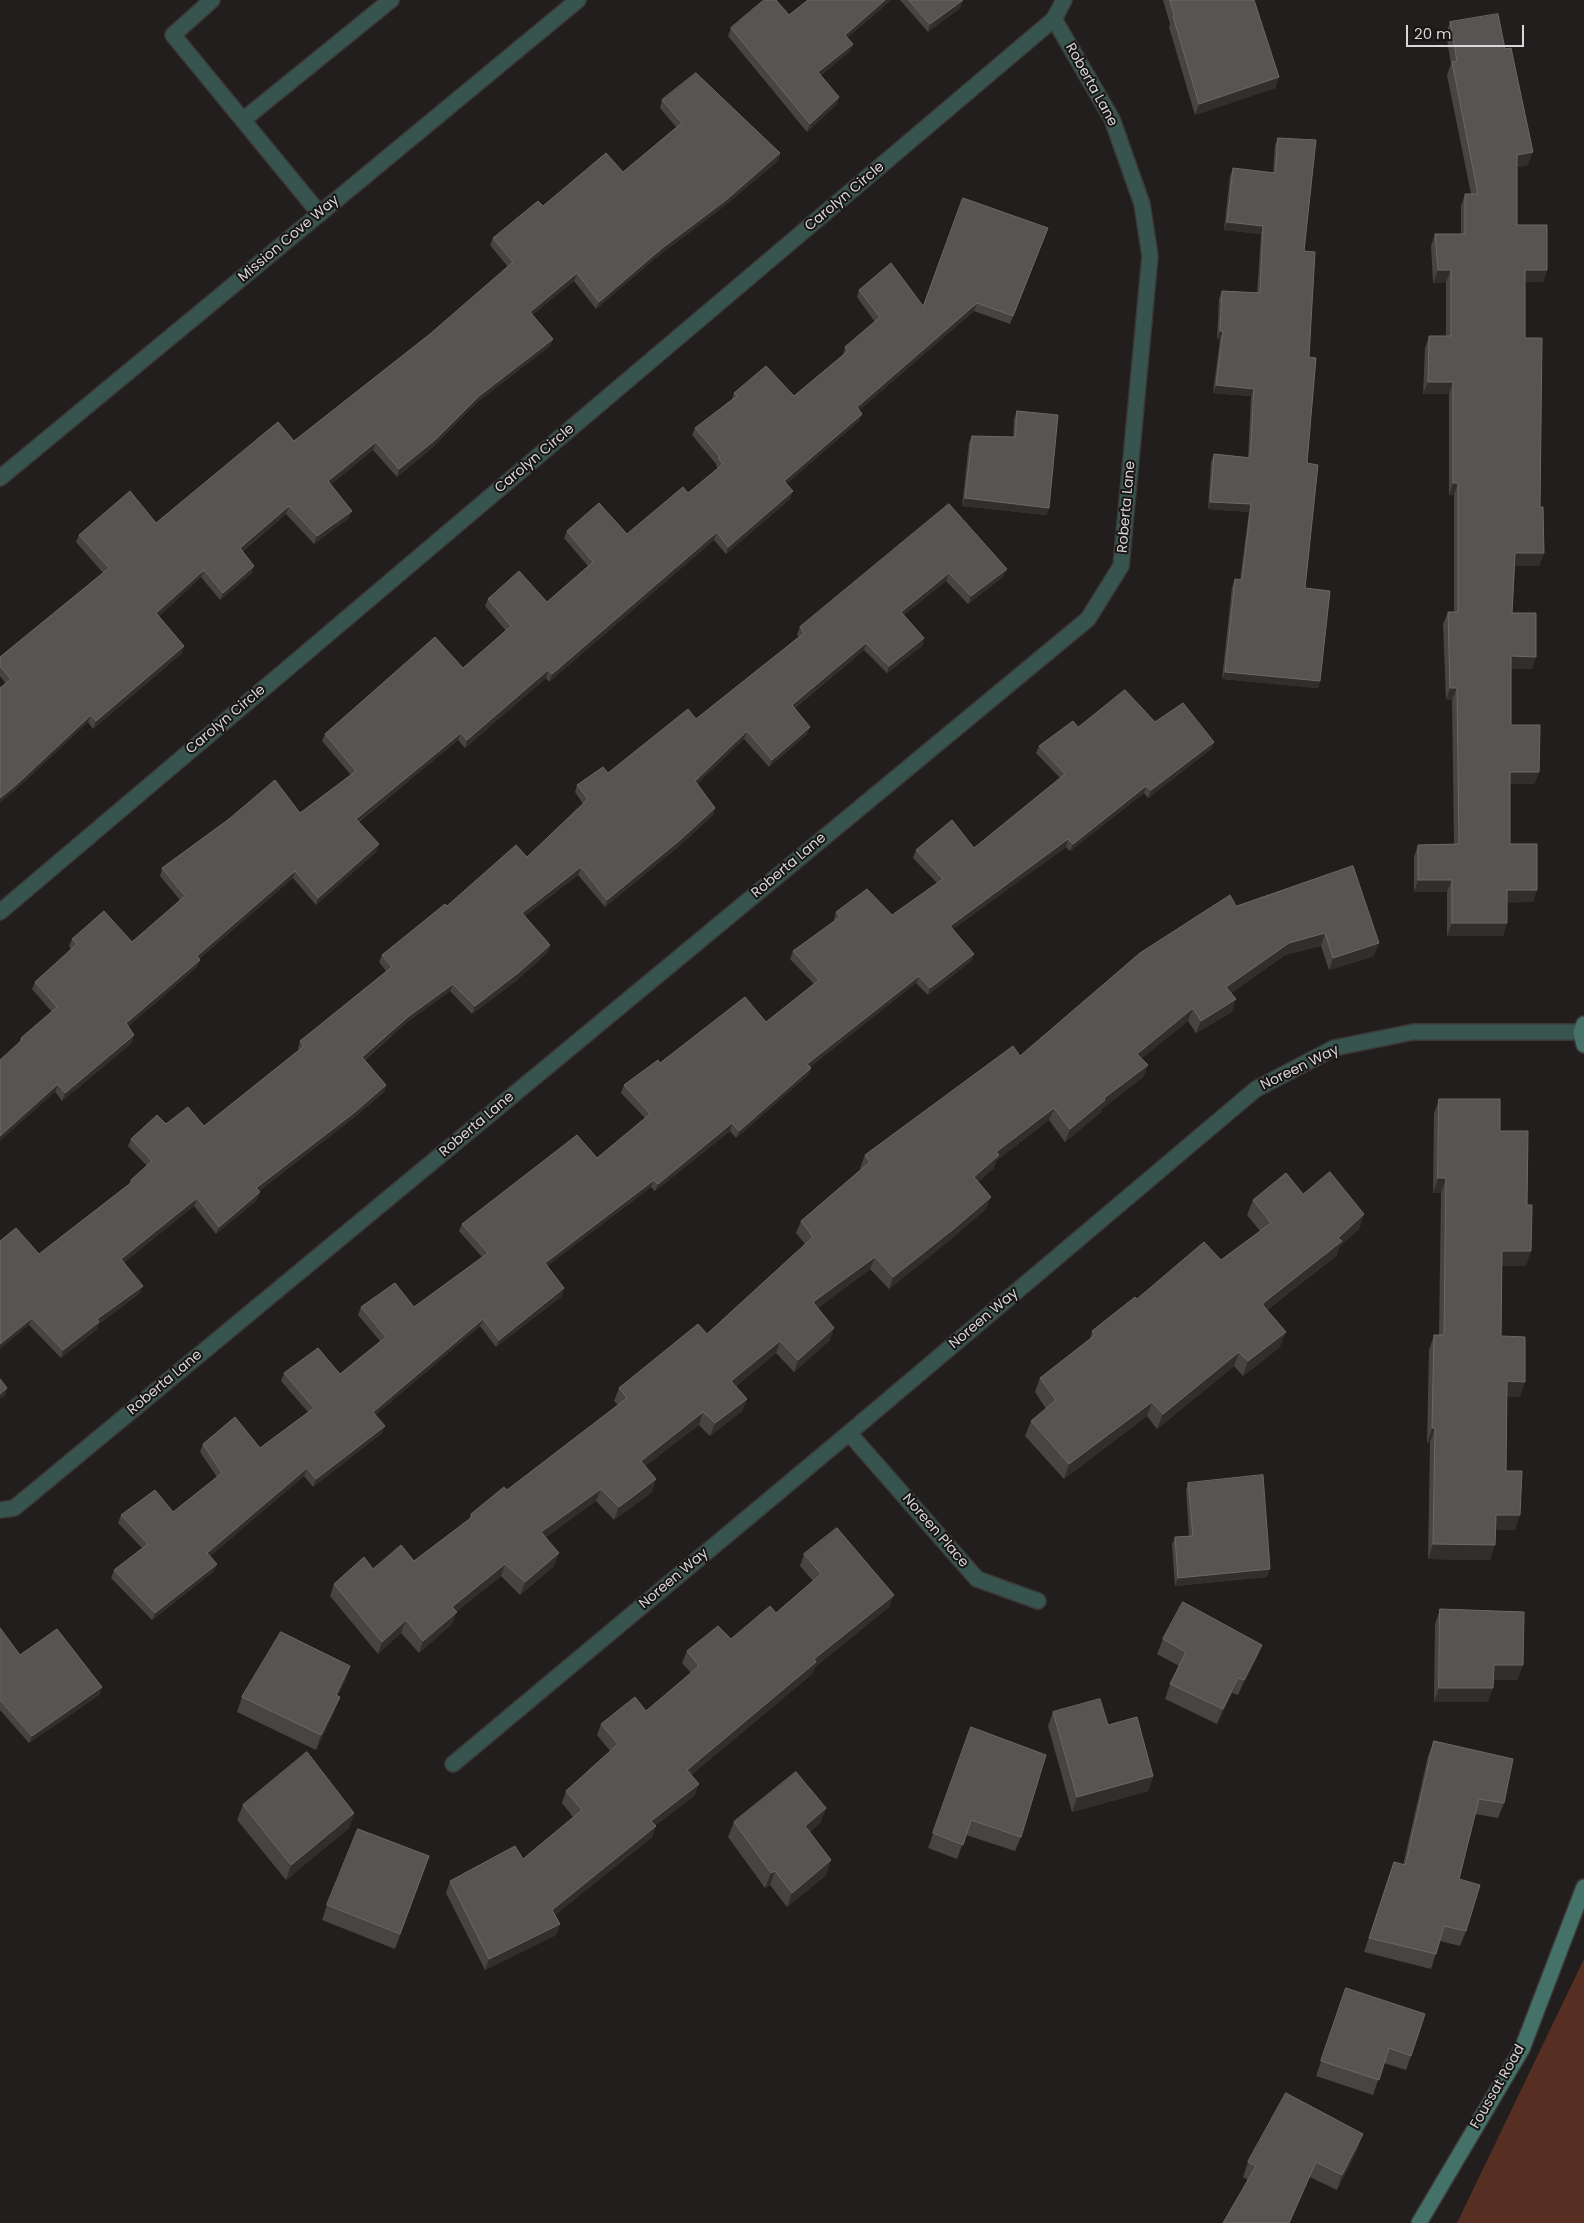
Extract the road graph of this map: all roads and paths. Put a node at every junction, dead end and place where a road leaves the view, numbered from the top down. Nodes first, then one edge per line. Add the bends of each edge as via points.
1 (212, 0) edge
2 (391, 0) edge
3 (578, 0) edge
4 (1064, 0) edge
5 (1054, 19) junction
6 (243, 120) junction
7 (320, 214) junction
8 (0, 478) edge
9 (0, 912) edge
10 (1583, 1034) edge
11 (850, 1433) junction
12 (0, 1510) edge
13 (1038, 1601) dead end
14 (452, 1764) dead end
15 (1584, 1888) edge
16 (1419, 2223) edge

1 - 6 street via 173,35
2 - 6 street
3 - 7 street, Mission Cove Way
4 - 5 street, Carolyn Circle
5 - 9 street, Carolyn Circle
5 - 12 street, Roberta Lane via 1112,119 1142,204 1150,256 1121,566 1088,619 30,1495 14,1508
6 - 7 street
7 - 8 street, Mission Cove Way
10 - 11 street, Noreen Way via 1413,1032 1334,1048 1256,1090
11 - 13 street, Noreen Place via 977,1579
11 - 14 street, Noreen Way
15 - 16 main road, Foussat Road via 1522,2050

